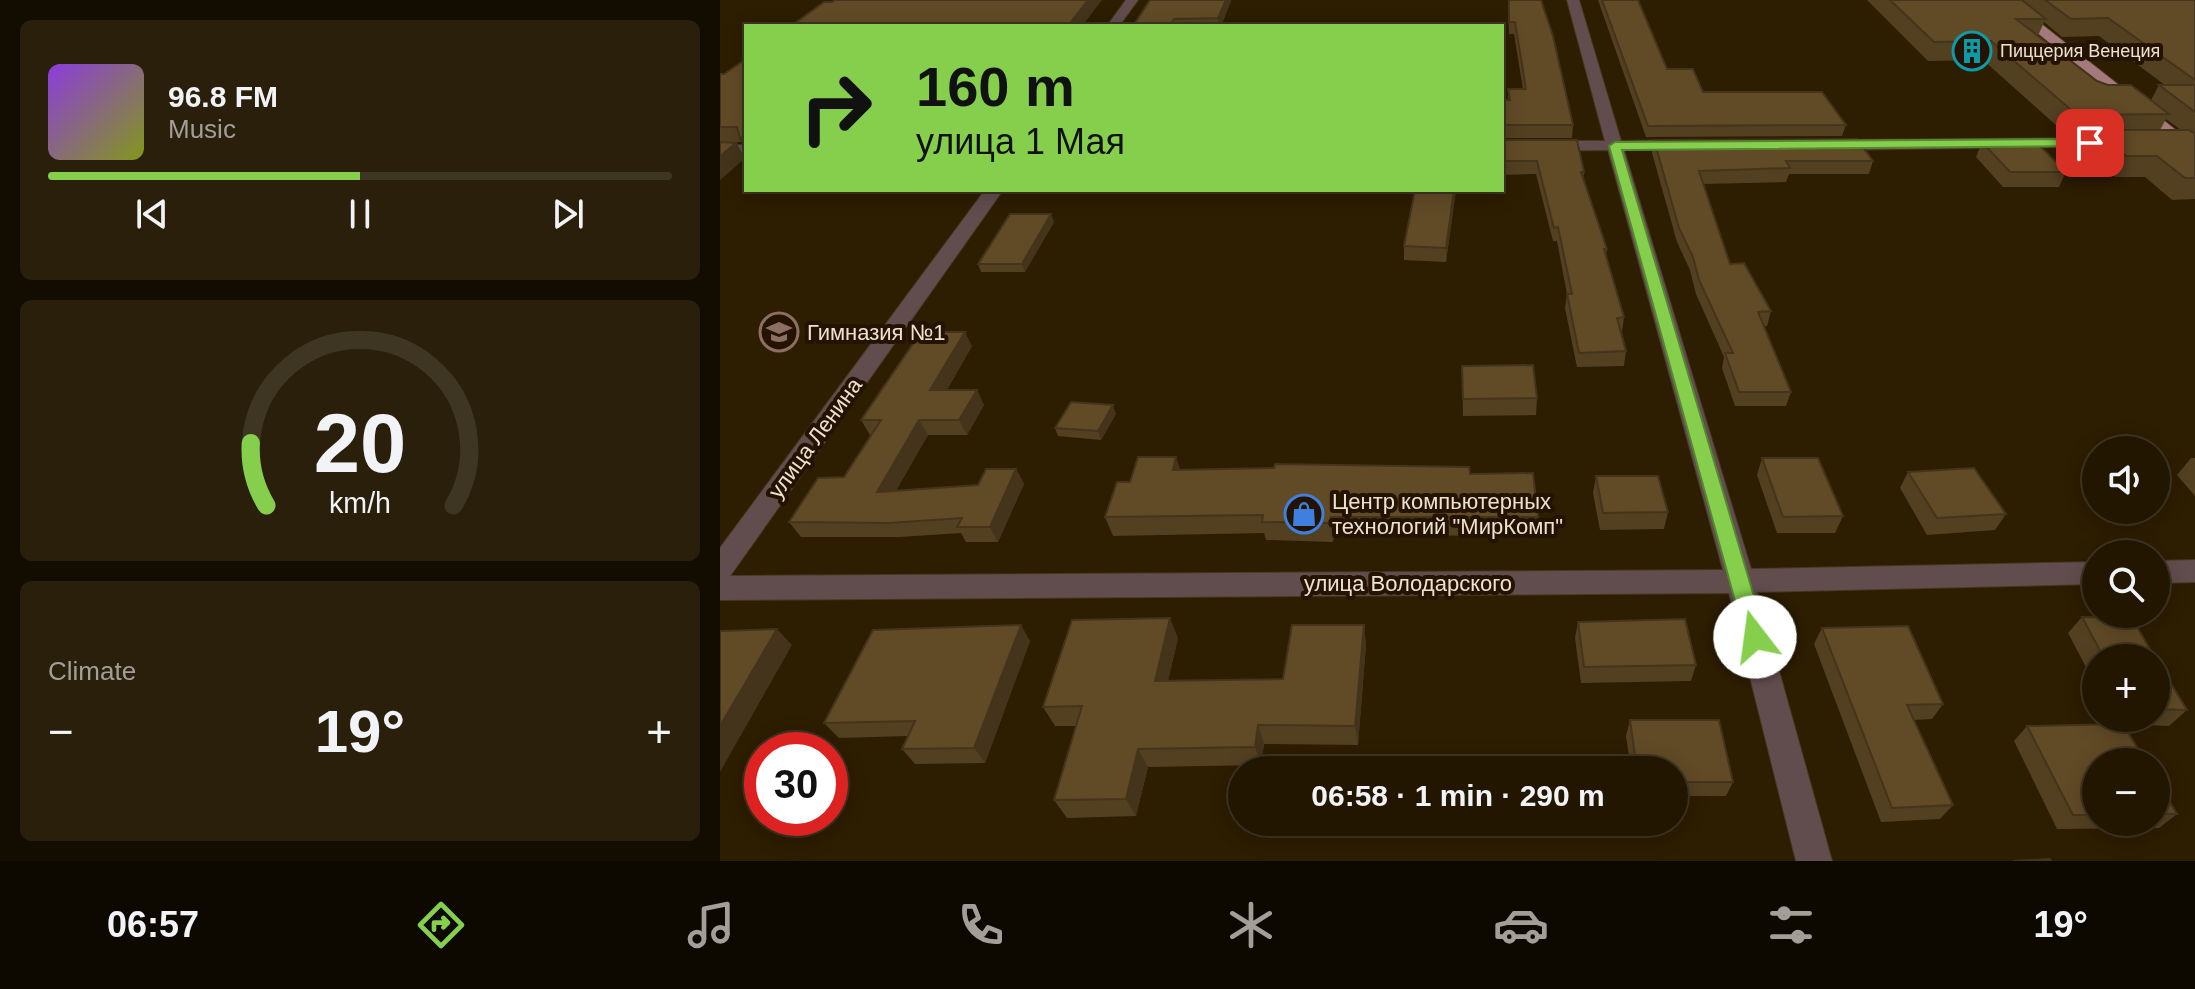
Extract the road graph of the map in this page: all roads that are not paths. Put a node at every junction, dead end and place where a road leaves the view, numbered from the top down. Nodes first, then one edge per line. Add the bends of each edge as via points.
1 (1132, 0) edge
2 (1573, 0) edge
3 (2003, 0) edge
4 (1114, 24) edge
5 (1694, 145) edge
6 (1805, 145) edge
7 (1504, 146) edge
8 (1615, 146) junction
9 (2191, 146) edge
10 (720, 150) edge
11 (744, 150) edge
12 (993, 192) edge
13 (720, 569) edge
14 (2195, 571) edge
15 (2170, 572) edge
16 (2082, 573) edge
17 (1740, 581) junction
18 (720, 588) edge
19 (1814, 861) edge

1 - 4 street
2 - 8 street
3 - 9 main road
5 - 8 street
6 - 9 street
7 - 8 street
8 - 17 street
10 - 11 street
12 - 13 street, улица Ленина
14 - 15 street
16 - 17 street, улица Володарского
17 - 18 street, улица Володарского
17 - 19 street

